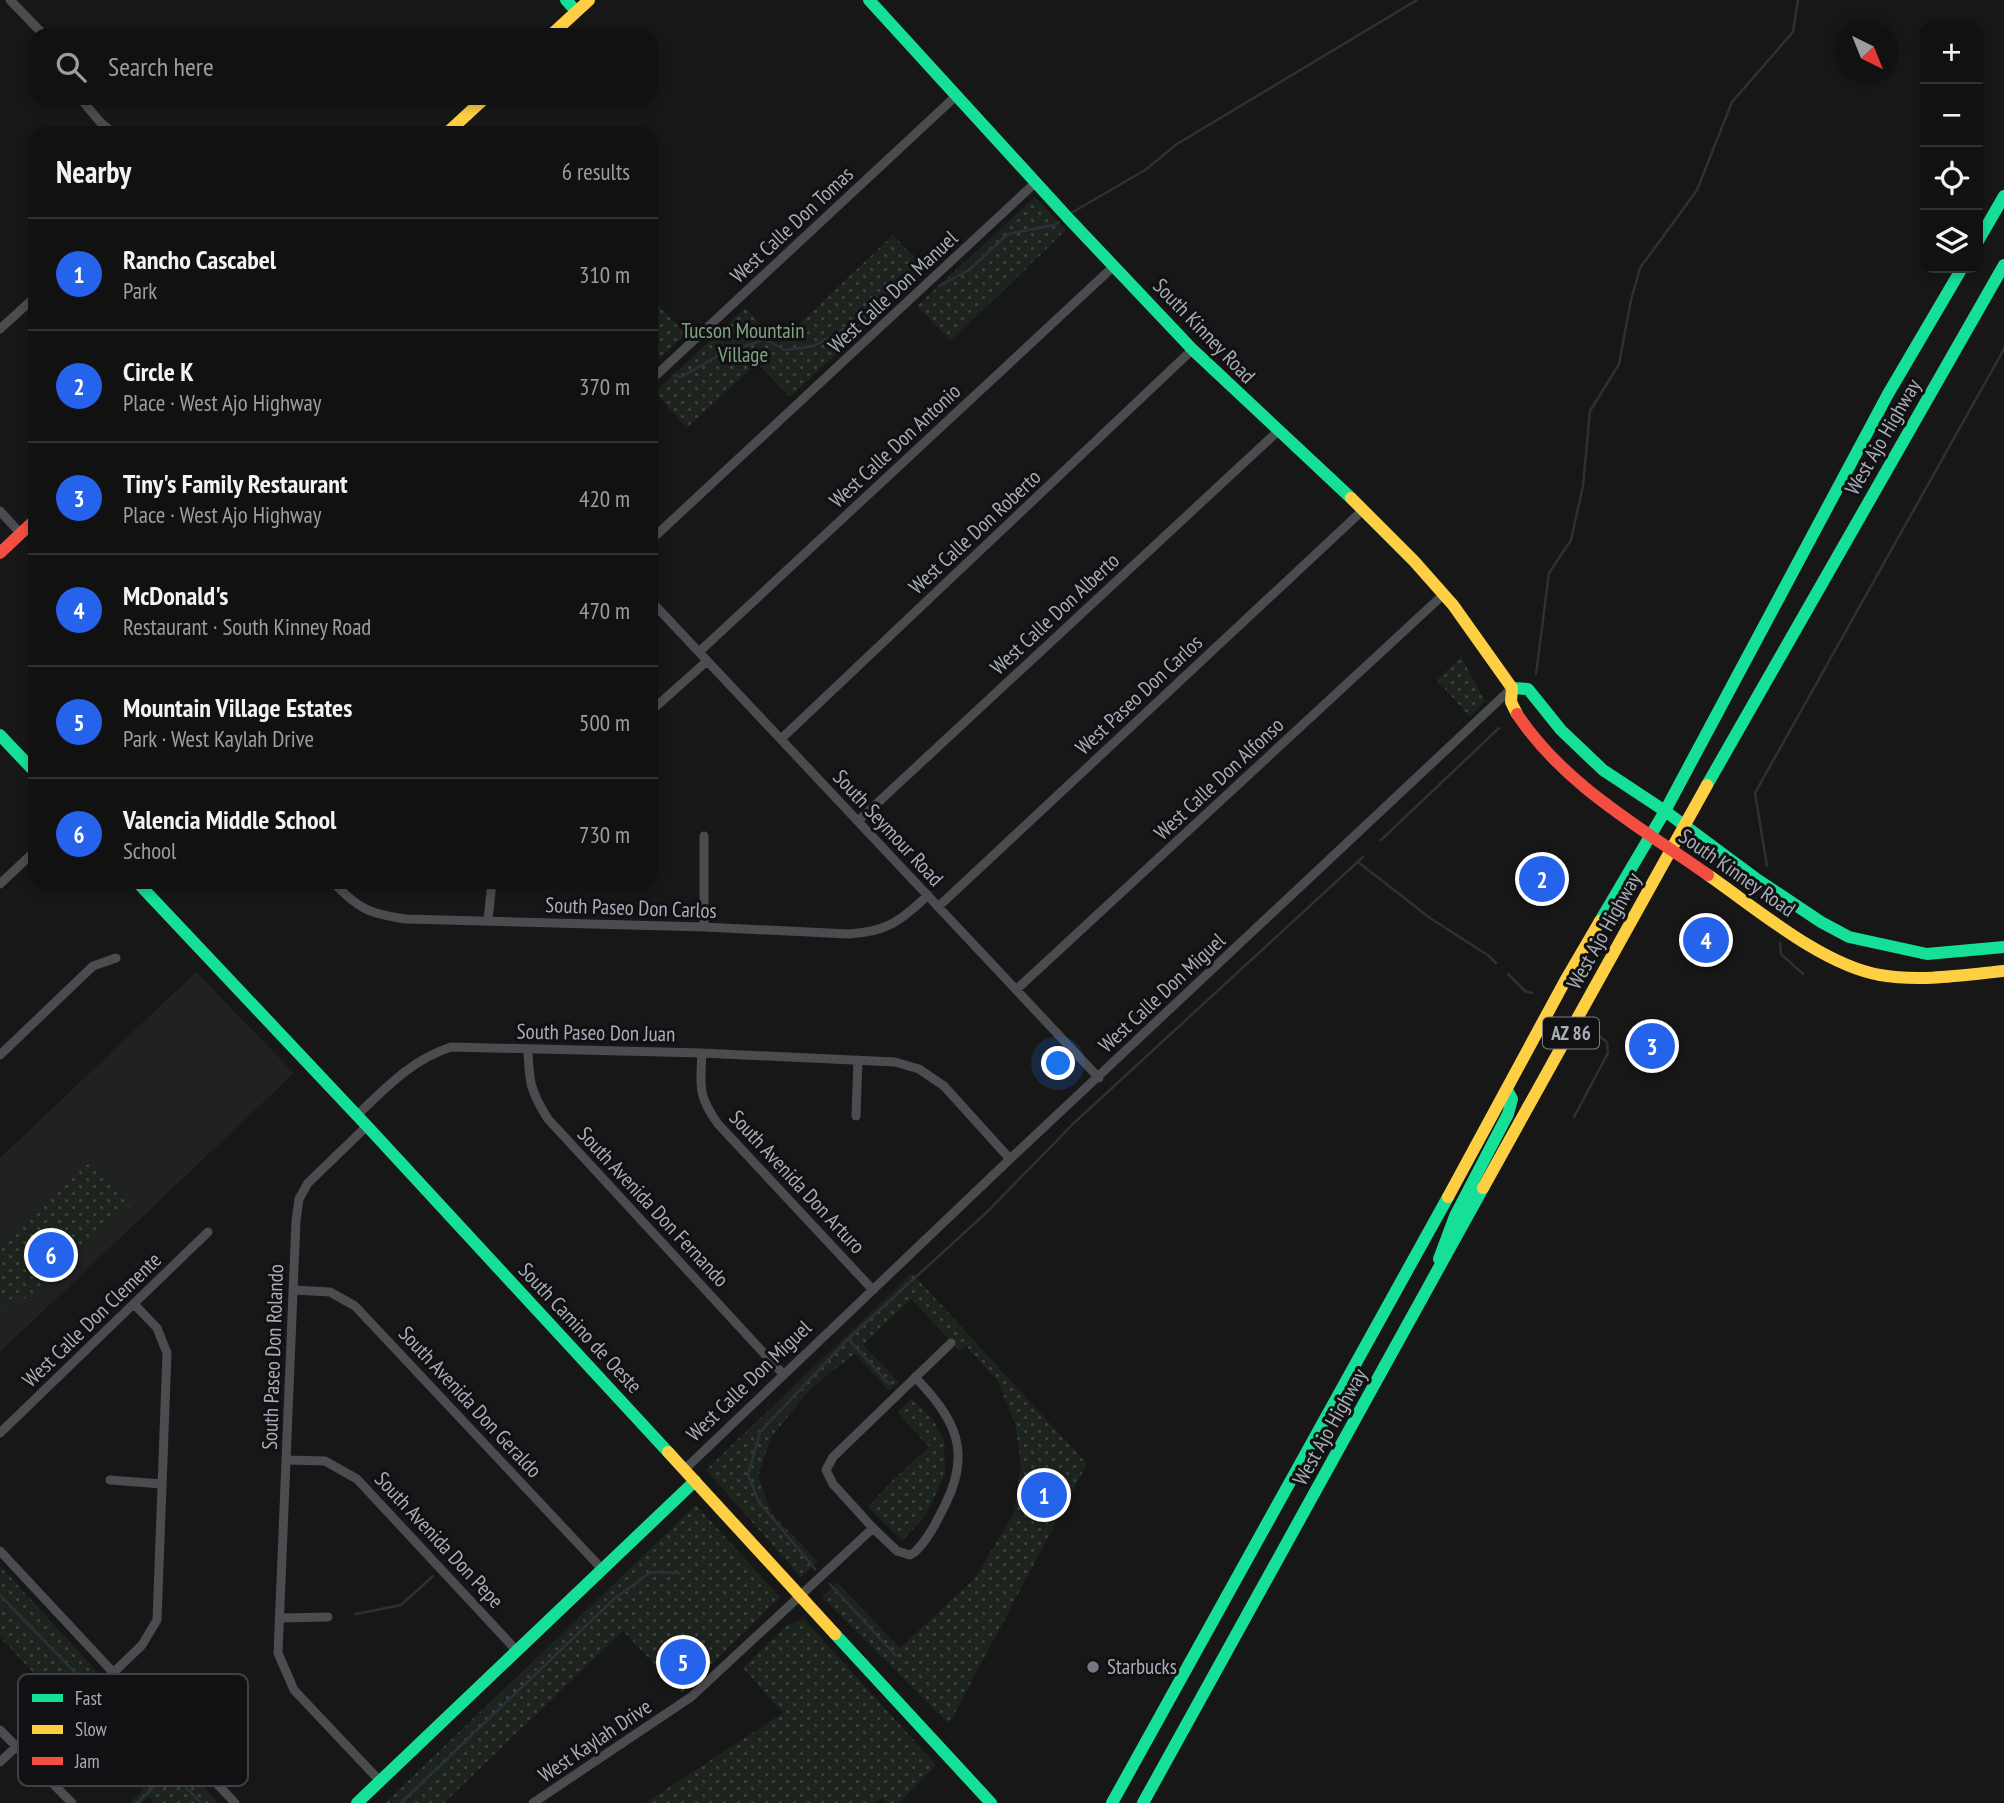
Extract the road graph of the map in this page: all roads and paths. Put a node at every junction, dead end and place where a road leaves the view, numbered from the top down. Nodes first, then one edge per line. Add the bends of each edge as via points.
1 (10, 0) edge
2 (566, 0) edge
3 (589, 0) edge
4 (869, 0) edge
5 (576, 11) junction
6 (37, 28) edge
7 (558, 28) edge
8 (957, 95) junction
9 (86, 105) edge
10 (477, 105) edge
11 (104, 126) edge
12 (455, 126) edge
13 (1035, 183) junction
14 (2004, 196) edge
15 (1983, 232) edge
16 (1114, 265) junction
17 (2004, 265) edge
18 (1959, 273) edge
19 (28, 304) edge
20 (0, 330) edge
21 (1193, 349) junction
22 (658, 373) edge
23 (1277, 432) junction
24 (1364, 509) junction
25 (0, 511) edge
26 (28, 527) edge
27 (658, 533) edge
28 (21, 534) junction
29 (0, 553) edge
30 (1444, 594) junction
31 (658, 608) edge
32 (699, 652) junction
33 (707, 661) junction
34 (1512, 688) junction
35 (658, 705) edge
36 (0, 735) edge
37 (780, 739) junction
38 (28, 765) edge
39 (1665, 811) junction
40 (858, 821) junction
41 (1685, 825) junction
42 (704, 836) dead end
43 (1650, 836) junction
44 (1671, 851) junction
45 (28, 858) edge
46 (0, 884) edge
47 (144, 889) edge
48 (340, 889) edge
49 (491, 889) edge
50 (928, 895) junction
51 (938, 907) junction
52 (488, 920) junction
53 (704, 927) junction
54 (2004, 947) edge
55 (116, 958) dead end
56 (2004, 971) edge
57 (1016, 990) junction
58 (528, 1049) junction
59 (702, 1053) junction
60 (0, 1055) edge
61 (858, 1060) junction
62 (1099, 1078) junction
63 (1507, 1090) junction
64 (356, 1115) junction
65 (856, 1116) dead end
66 (367, 1126) junction
67 (1010, 1159) junction
68 (208, 1232) dead end
69 (1434, 1280) junction
70 (294, 1290) junction
71 (873, 1290) junction
72 (135, 1305) junction
73 (951, 1343) dead end
74 (783, 1374) junction
75 (915, 1377) junction
76 (0, 1433) edge
77 (286, 1460) junction
78 (685, 1469) junction
79 (110, 1480) dead end
80 (695, 1481) junction
81 (162, 1484) junction
82 (873, 1528) junction
83 (0, 1551) edge
84 (602, 1569) junction
85 (801, 1596) junction
86 (328, 1616) dead end
87 (280, 1618) junction
88 (517, 1651) junction
89 (113, 1673) joint
90 (0, 1730) edge
91 (16, 1747) joint
92 (0, 1762) edge
93 (380, 1781) junction
94 (55, 1786) edge
95 (219, 1786) edge
96 (72, 1803) edge
97 (235, 1803) edge
98 (358, 1803) edge
99 (533, 1803) edge
100 (991, 1803) edge
101 (1112, 1803) edge
102 (1143, 1803) edge

1 - 6 street
2 - 5 main road
3 - 5 main road
4 - 8 main road, South Kinney Road
5 - 7 main road
8 - 13 main road, South Kinney Road
8 - 22 street, West Calle Don Tomas
9 - 11 street
10 - 12 main road
13 - 16 main road, South Kinney Road
13 - 27 street, West Calle Don Manuel
14 - 15 main road
16 - 21 main road, South Kinney Road
16 - 32 street, West Calle Don Antonio
17 - 41 main road, West Ajo Highway / AZ 86
18 - 39 main road, West Ajo Highway / AZ 86 via 1888,394
19 - 20 street
21 - 23 main road, South Kinney Road
21 - 37 street, West Calle Don Roberto
23 - 24 main road, South Kinney Road
23 - 40 street, West Calle Don Alberto
24 - 30 main road, South Kinney Road
24 - 51 street, West Paseo Don Carlos
25 - 28 street
26 - 28 main road
28 - 29 main road
30 - 34 main road, South Kinney Road
30 - 57 street, West Calle Don Alfonso
31 - 32 street, South Seymour Road
32 - 33 street, South Seymour Road
33 - 35 street
33 - 37 street, South Seymour Road
34 - 39 main road, South Kinney Road via 1528,689 1580,751
34 - 43 main road, South Kinney Road via 1511,703 1519,716 1562,769
34 - 62 street, West Calle Don Miguel
36 - 38 main road
37 - 40 street, South Seymour Road
39 - 41 main road, South Kinney Road
39 - 43 main road, West Ajo Highway / AZ 86
40 - 50 street, South Seymour Road
41 - 44 main road, West Ajo Highway / AZ 86
41 - 54 main road, South Kinney Road via 1758,880 1849,937 1927,954
42 - 53 street
43 - 44 main road, South Kinney Road
43 - 63 main road, West Ajo Highway / AZ 86
44 - 56 main road, South Kinney Road via 1843,964 1880,975 1937,977
44 - 69 main road, West Ajo Highway / AZ 86
45 - 46 street
47 - 64 main road, South Camino de Oeste
48 - 52 street, South Paseo Don Carlos via 375,915
49 - 52 street
50 - 51 street, South Seymour Road
50 - 53 street, South Paseo Don Carlos via 904,917 870,933
51 - 57 street, South Seymour Road
52 - 53 street, South Paseo Don Carlos
55 - 60 street via 93,966
57 - 62 street, South Seymour Road
58 - 59 street, South Paseo Don Juan
58 - 64 street, South Paseo Don Juan via 451,1047 428,1055
58 - 74 street, South Avenida Don Fernando via 534,1098 548,1119
59 - 61 street, South Paseo Don Juan
59 - 71 street, South Avenida Don Arturo via 700,1088 718,1124
61 - 65 street
61 - 67 street, South Paseo Don Juan via 919,1069 944,1086
62 - 67 street, West Calle Don Miguel
63 - 69 main road via 1512,1099 1508,1114 1447,1234
63 - 101 main road, West Ajo Highway / AZ 86
64 - 66 main road, South Camino de Oeste
66 - 70 street, South Paseo Don Rolando via 308,1183 299,1199
66 - 78 main road, South Camino de Oeste
67 - 71 street, West Calle Don Miguel
68 - 72 street, West Calle Don Clemente
69 - 102 main road, West Ajo Highway / AZ 86
70 - 77 street, South Paseo Don Rolando
70 - 84 street, South Avenida Don Geraldo via 330,1292 355,1306
71 - 74 street, West Calle Don Miguel
72 - 76 street, West Calle Don Clemente
72 - 81 street via 157,1328 167,1353
73 - 75 street
74 - 78 street, West Calle Don Miguel
75 - 82 street via 833,1457 826,1470
75 - 82 street via 946,1413 956,1434 960,1457 956,1478 942,1511 910,1558
77 - 87 street, South Paseo Don Rolando
77 - 88 street, South Avenida Don Pepe via 325,1461 357,1479
78 - 80 main road, South Camino de Oeste
79 - 81 street
80 - 84 main road
80 - 85 main road, South Camino de Oeste
81 - 89 street via 157,1620 142,1646
82 - 85 street, West Kaylah Drive
83 - 89 street
84 - 88 main road
85 - 99 street, West Kaylah Drive via 691,1697
85 - 100 main road, South Camino de Oeste
86 - 87 street
87 - 93 street, South Paseo Don Rolando via 278,1653 294,1690
88 - 93 main road
90 - 91 street
91 - 92 street
93 - 98 main road
94 - 96 street
95 - 97 street

